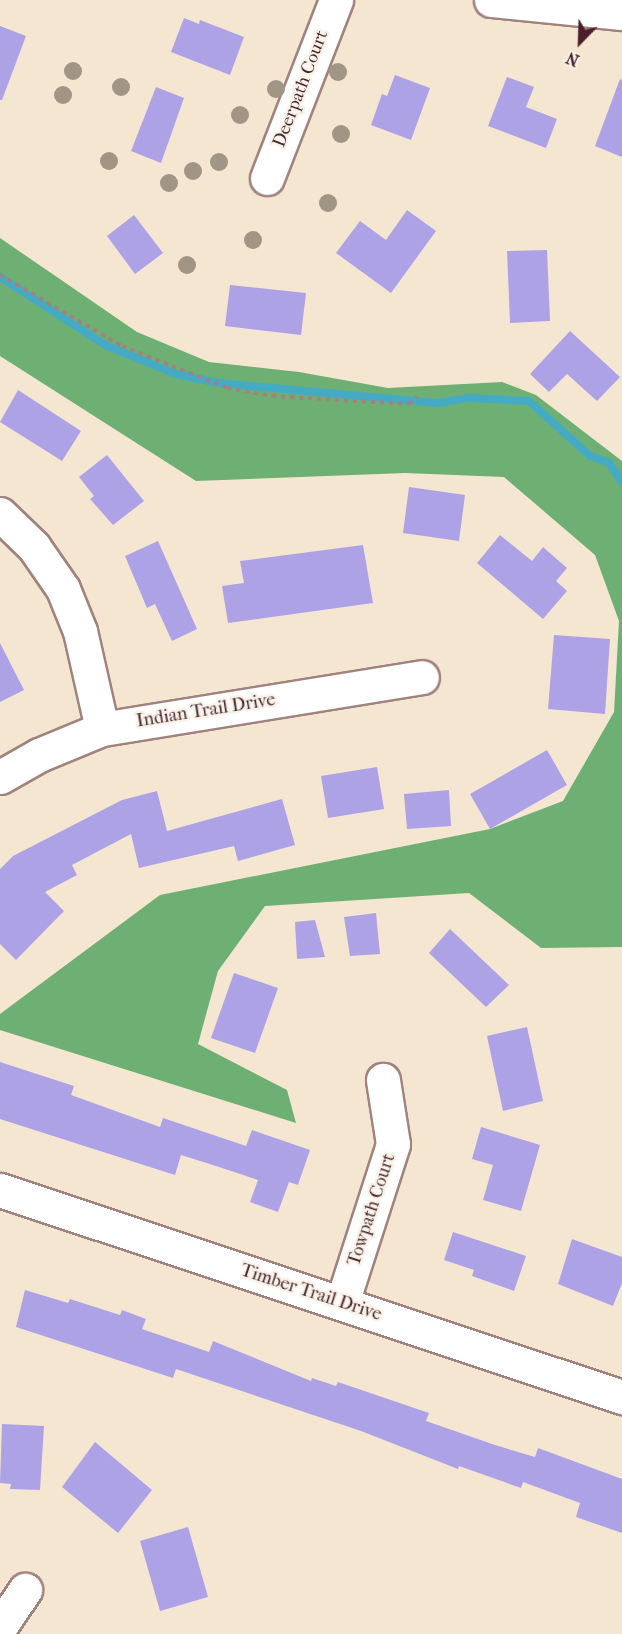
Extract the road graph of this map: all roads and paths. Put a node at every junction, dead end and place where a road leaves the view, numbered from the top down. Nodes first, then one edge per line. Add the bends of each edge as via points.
1 (336, 0) edge
2 (491, 0) edge
3 (622, 13) edge
4 (267, 178) dead end
5 (0, 275) edge
6 (417, 397) dead end
7 (0, 514) edge
8 (422, 677) dead end
9 (102, 729) junction
10 (0, 777) edge
11 (382, 1080) dead end
12 (0, 1190) edge
13 (342, 1303) junction
14 (622, 1397) edge
15 (25, 1590) dead end
16 (0, 1627) edge

1 - 4 street, Deerpath Court
2 - 3 street
5 - 6 path via 122,346 227,388 272,396 409,404
7 - 9 street via 34,547 63,589 80,631
8 - 9 street, Indian Trail Drive
9 - 10 street, Indian Trail Drive via 39,755
11 - 13 street, Towpath Court via 393,1144
12 - 13 street, Timber Trail Drive
13 - 14 street, Timber Trail Drive
15 - 16 street

